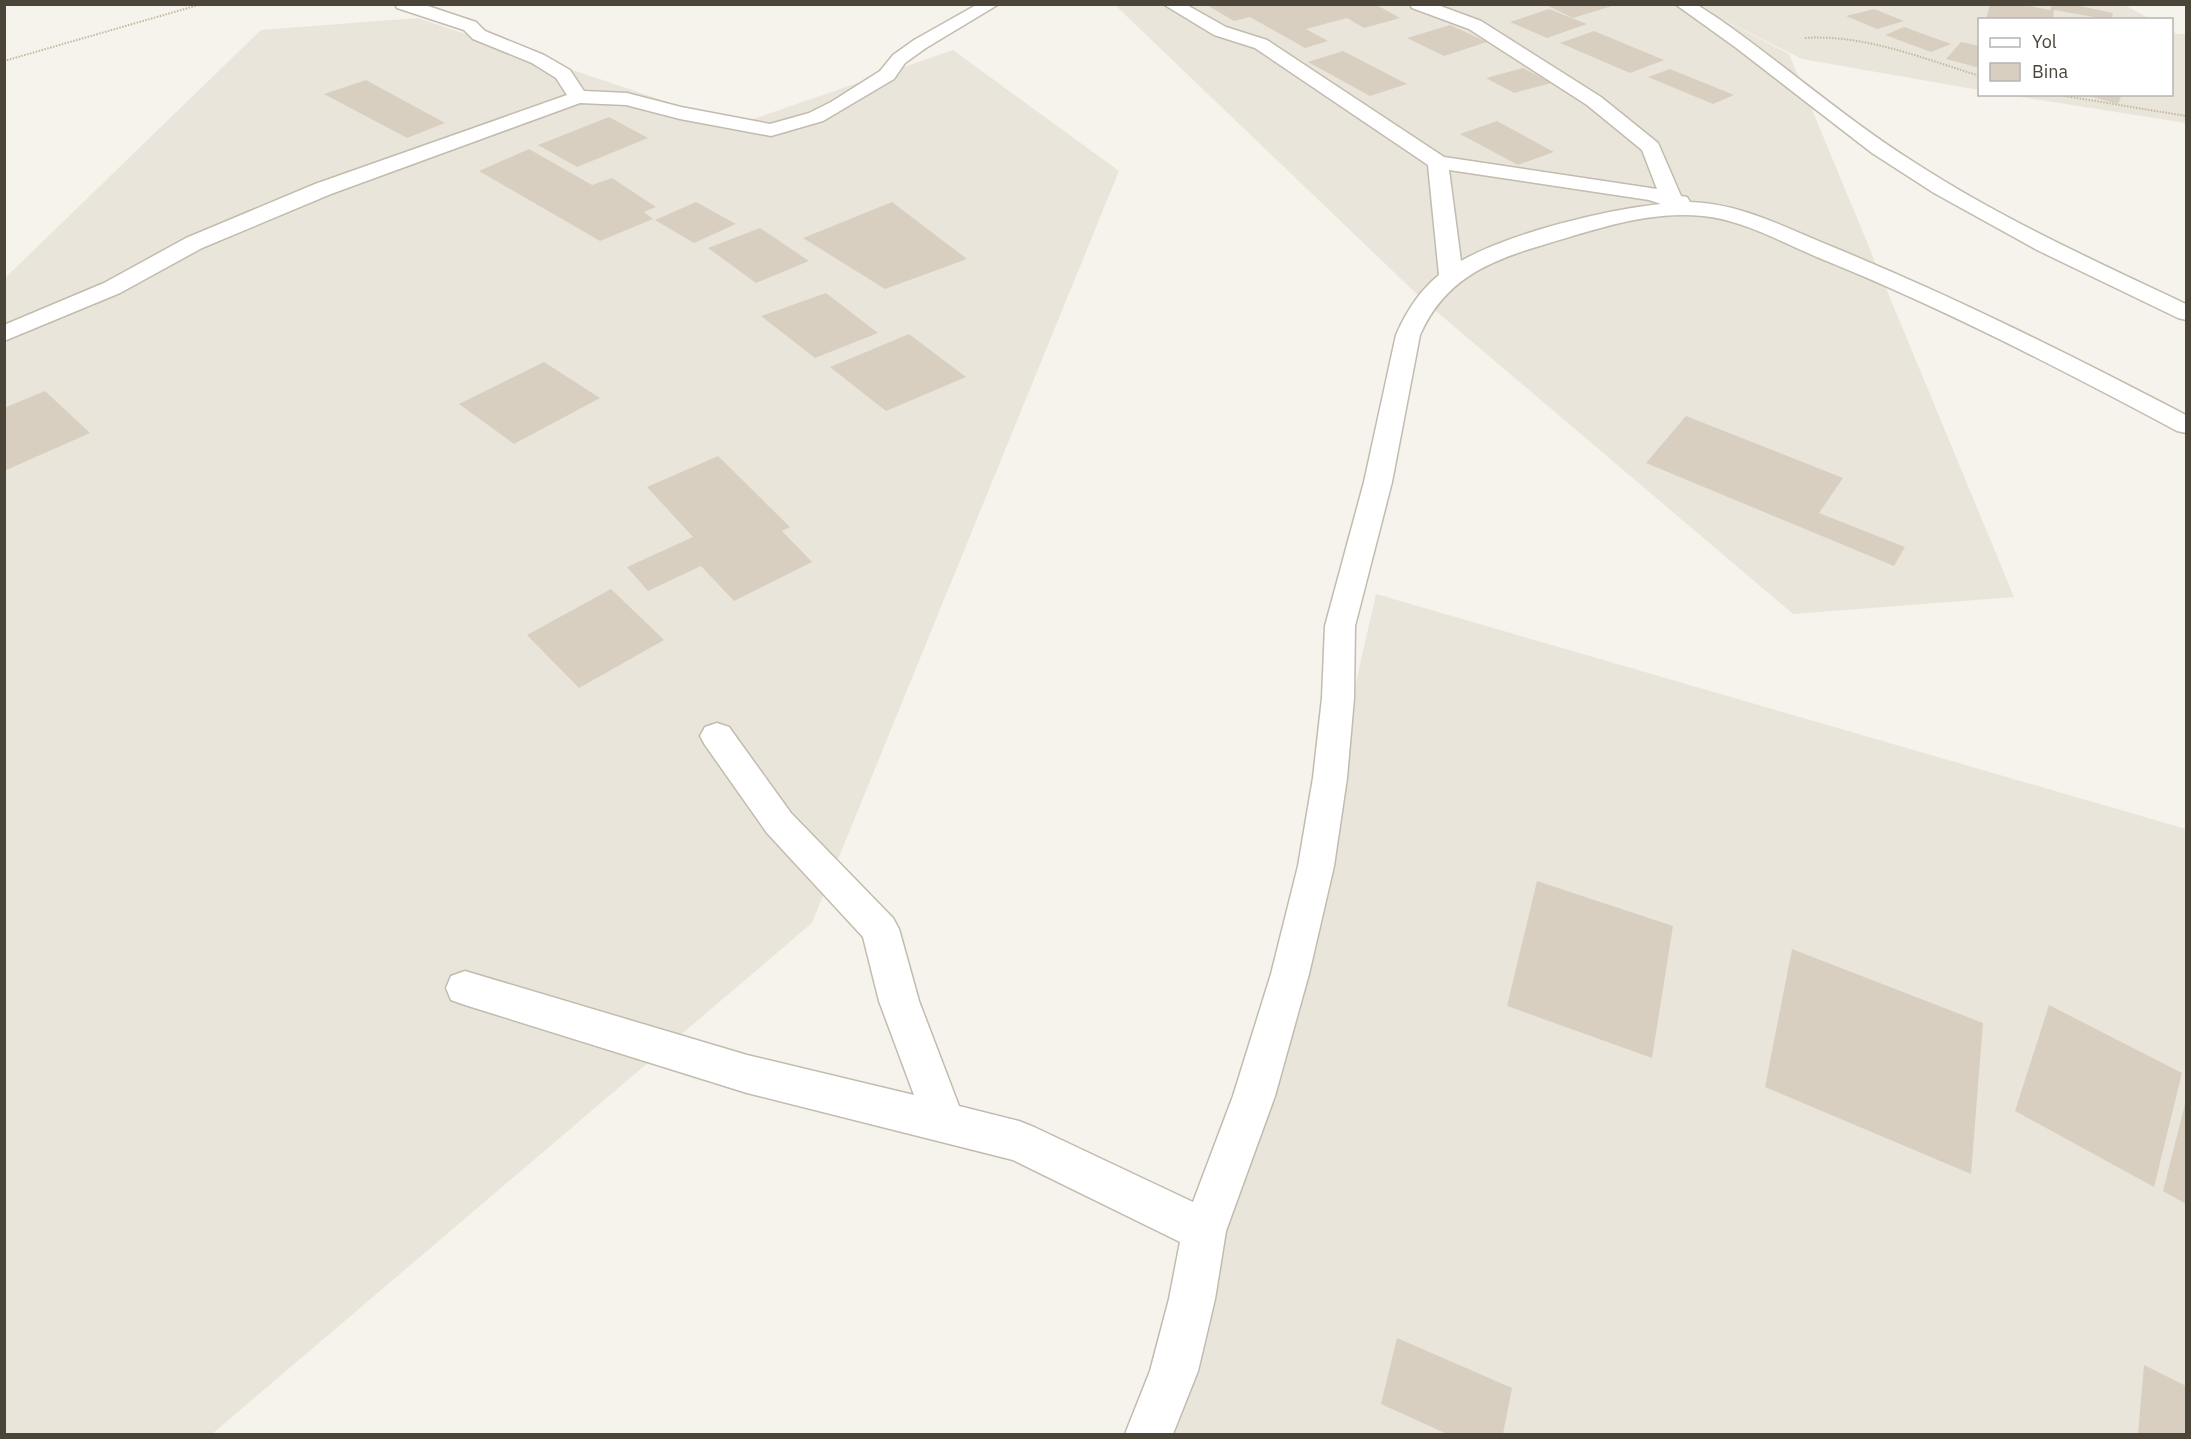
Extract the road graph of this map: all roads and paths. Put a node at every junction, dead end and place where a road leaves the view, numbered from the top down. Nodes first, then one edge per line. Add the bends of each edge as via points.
1 (202, 4) edge
2 (404, 4) edge
3 (991, 4) edge
4 (1172, 4) edge
5 (1418, 4) edge
6 (1683, 4) edge
7 (1809, 43) dead end
8 (4, 61) edge
9 (1978, 75) edge
10 (2066, 96) edge
11 (578, 97) junction
12 (2187, 116) edge
13 (1438, 162) junction
14 (1672, 200) junction
15 (1720, 212) junction
16 (1451, 277) junction
17 (2187, 313) edge
18 (4, 333) edge
19 (2187, 425) edge
20 (717, 735) dead end
21 (465, 988) dead end
22 (945, 1123) junction
23 (1204, 1231) junction
24 (1149, 1434) edge

1 - 8 path
2 - 11 street via 470,26 479,35 538,59 563,74
3 - 11 street via 899,59 887,75 838,106 771,130 627,99
4 - 13 street via 1220,31 1261,44
5 - 14 street via 1475,25 1594,101 1652,147
6 - 17 street via 1744,43 1832,114 1908,168 2054,250
7 - 9 path via 1805,38 1825,36 1866,43
10 - 12 path
11 - 18 street via 323,189 194,243 112,288
13 - 14 street
13 - 16 street
14 - 15 street
15 - 16 street via 1670,209 1606,221 1500,251
15 - 19 street via 1907,286
16 - 23 street via 1424,301 1408,335 1377,482 1340,626 1338,698 1316,866 1290,974 1254,1096
20 - 22 street via 779,823 880,929 899,1001
21 - 22 street via 747,1074
22 - 23 street via 1019,1141
23 - 24 street via 1174,1371

